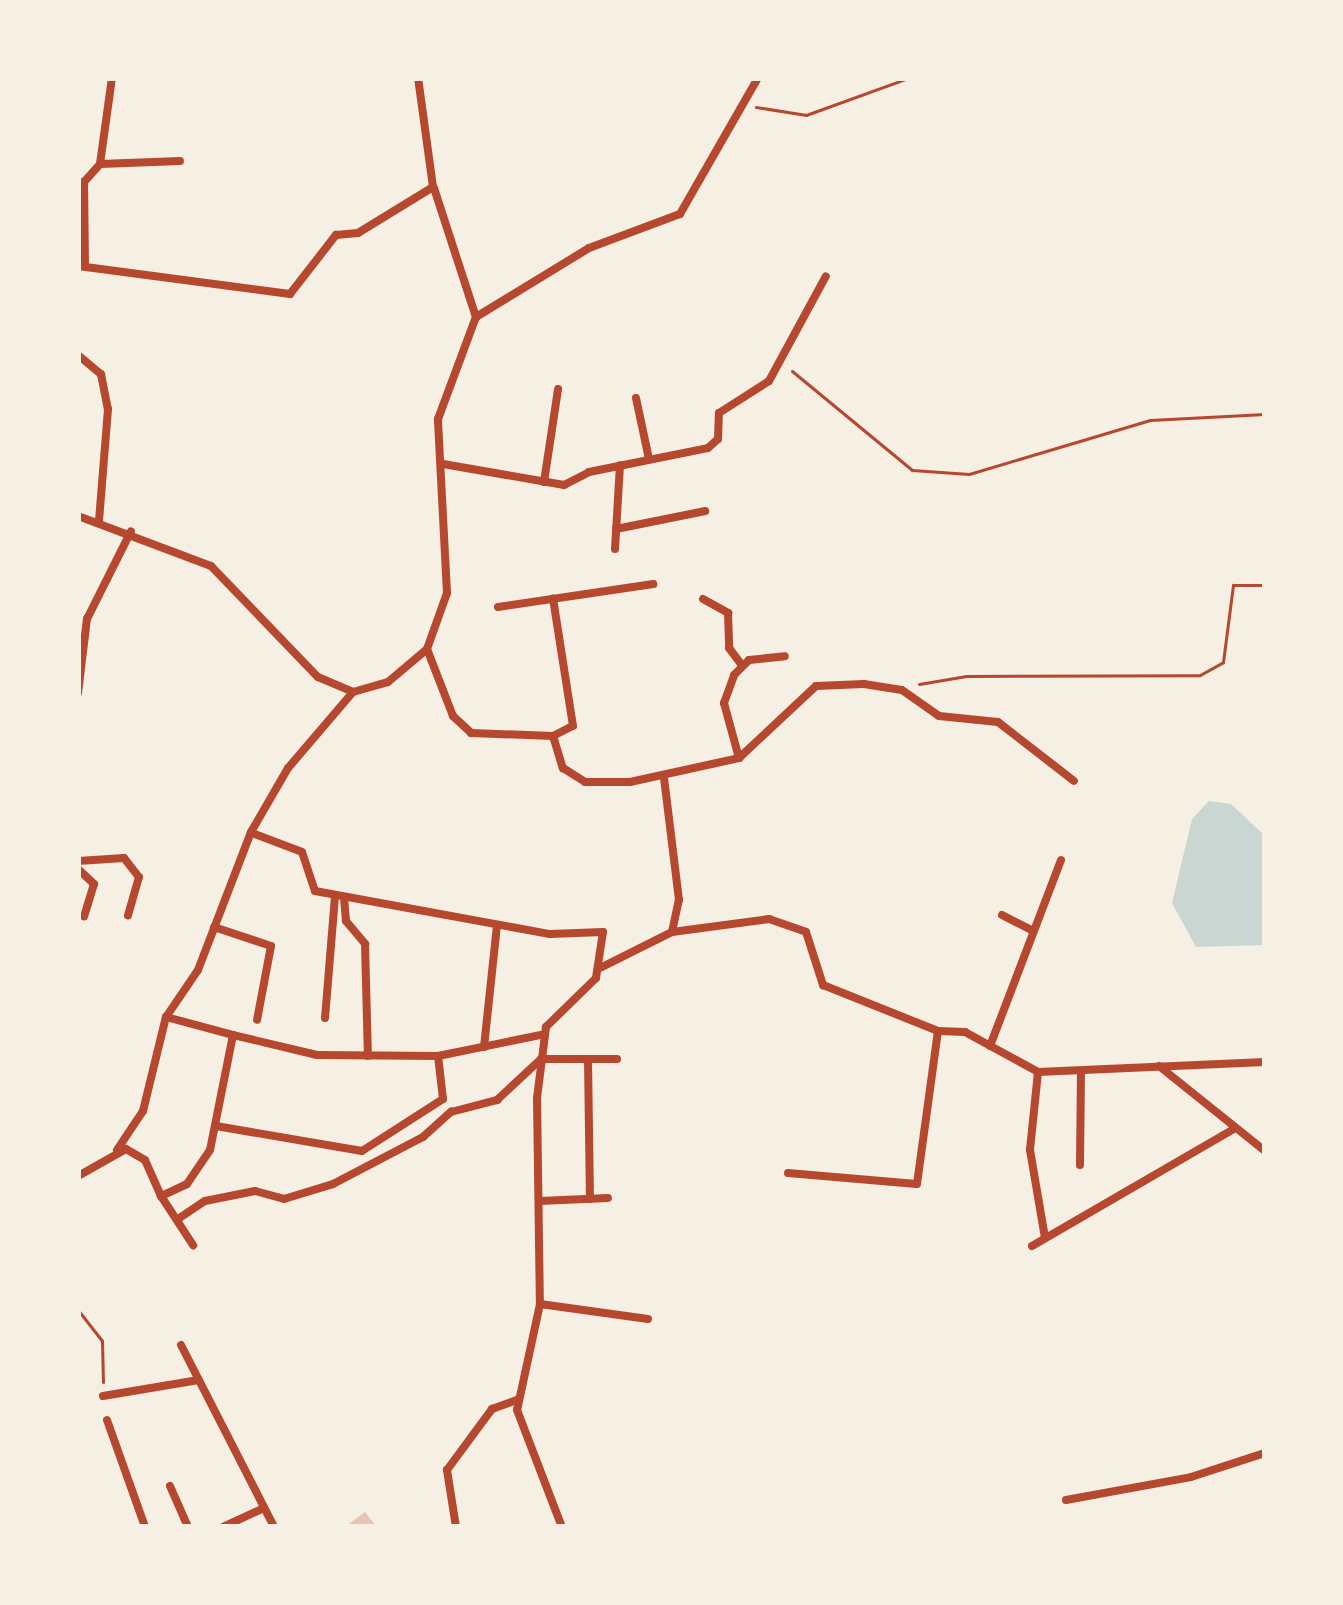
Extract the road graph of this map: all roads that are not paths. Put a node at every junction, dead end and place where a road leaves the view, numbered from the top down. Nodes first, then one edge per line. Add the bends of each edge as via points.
1 (112, 78) edge
2 (418, 78) edge
3 (758, 78) edge
4 (180, 161) dead end
5 (100, 164) junction
6 (81, 182) edge
7 (434, 187) junction
8 (81, 265) edge
9 (826, 276) dead end
10 (476, 317) junction
11 (78, 355) edge
12 (558, 389) dead end
13 (636, 398) dead end
14 (650, 459) junction
15 (443, 464) junction
16 (620, 465) junction
17 (544, 482) junction
18 (705, 512) dead end
19 (78, 516) edge
20 (99, 522) junction
21 (616, 529) junction
22 (131, 531) junction
23 (615, 549) dead end
24 (653, 584) dead end
25 (553, 598) junction
26 (703, 599) dead end
27 (498, 607) dead end
28 (427, 649) junction
29 (785, 656) dead end
30 (741, 664) junction
31 (353, 692) junction
32 (78, 693) edge
33 (553, 736) junction
34 (740, 758) junction
35 (664, 778) junction
36 (1074, 781) dead end
37 (251, 832) junction
38 (1061, 860) dead end
39 (78, 865) edge
40 (339, 897) junction
41 (128, 915) dead end
42 (1002, 915) dead end
43 (84, 916) dead end
44 (497, 926) junction
45 (214, 927) junction
46 (1034, 931) junction
47 (672, 932) junction
48 (598, 969) junction
49 (166, 1017) junction
50 (325, 1018) dead end
51 (257, 1020) dead end
52 (938, 1031) junction
53 (545, 1034) junction
54 (233, 1035) junction
55 (990, 1046) junction
56 (484, 1047) junction
57 (368, 1056) junction
58 (438, 1056) junction
59 (541, 1059) junction
60 (588, 1059) junction
61 (617, 1059) dead end
62 (1265, 1062) edge
63 (1159, 1066) junction
64 (1038, 1072) junction
65 (1081, 1075) junction
66 (216, 1126) junction
67 (1234, 1129) junction
68 (117, 1150) junction
69 (1265, 1151) edge
70 (1081, 1165) dead end
71 (788, 1173) dead end
72 (78, 1176) edge
73 (161, 1196) junction
74 (608, 1198) dead end
75 (590, 1199) junction
76 (540, 1201) junction
77 (178, 1219) junction
78 (1046, 1238) junction
79 (194, 1246) dead end
80 (1032, 1246) dead end
81 (540, 1304) junction
82 (648, 1319) dead end
83 (182, 1345) dead end
84 (199, 1380) junction
85 (103, 1396) road end
86 (517, 1400) junction
87 (107, 1420) dead end
88 (1265, 1453) edge
89 (170, 1486) dead end
90 (1066, 1500) dead end
91 (264, 1508) junction
92 (145, 1527) edge
93 (188, 1527) edge
94 (223, 1527) edge
95 (274, 1527) edge
96 (456, 1527) edge
97 (562, 1527) edge

1 - 5 street
2 - 7 street
3 - 10 street via 680,214 589,248
4 - 5 street
5 - 6 street
6 - 8 street
7 - 8 street via 358,233 336,235 290,293
7 - 10 street
9 - 14 street via 769,381 719,413 718,439
10 - 15 street via 438,419
11 - 20 street via 101,374 108,409
12 - 17 street
13 - 14 street
14 - 16 street
15 - 17 street
15 - 28 street via 447,593
16 - 17 street via 564,485
16 - 21 street
18 - 21 street
19 - 20 street
20 - 22 street
21 - 23 street
22 - 31 street via 211,566 318,677
22 - 32 street via 87,619
24 - 25 street
25 - 27 street
25 - 33 street via 573,726
26 - 30 street via 728,613 729,649
28 - 31 street via 388,682
28 - 33 street via 453,716 472,733
29 - 30 street
30 - 34 street via 724,703
31 - 37 street via 288,768
33 - 35 street via 563,768 585,782
34 - 35 street
34 - 36 street via 815,686 902,690 939,716 998,722
35 - 47 street via 679,900
37 - 40 street via 302,852 315,892
37 - 45 street
38 - 46 street
39 - 41 street via 124,858 139,877
39 - 43 street via 94,884
40 - 44 street
40 - 50 street
40 - 57 street via 365,944
42 - 46 street
44 - 48 street via 603,932
44 - 56 street
45 - 49 street
45 - 51 street via 271,946
46 - 55 street
47 - 48 street
47 - 52 street via 769,919 806,932 823,985
48 - 53 street via 560,1005
49 - 54 street
49 - 68 street via 143,1111
52 - 55 street via 965,1032
52 - 71 street via 917,1184
53 - 56 street
53 - 59 street
54 - 57 street via 316,1055
54 - 66 street
55 - 64 street
56 - 58 street
57 - 58 street
58 - 66 street via 442,1099 362,1151
59 - 60 street
59 - 76 street
59 - 77 street via 497,1100 452,1112 424,1137 333,1184 284,1199 255,1191 205,1202
60 - 61 street
60 - 75 street
62 - 63 street
63 - 65 street
63 - 67 street
64 - 65 street
64 - 78 street via 1030,1150
65 - 70 street
66 - 73 street via 187,1184
67 - 69 street
67 - 78 street
68 - 72 street
68 - 73 street via 145,1160
73 - 77 street
74 - 75 street
75 - 76 street
76 - 81 street
77 - 79 street
78 - 80 street
81 - 82 street
81 - 86 street
83 - 84 street
84 - 85 street
84 - 91 street
86 - 96 street via 492,1409 447,1470
86 - 97 street
87 - 92 street
88 - 90 street via 1191,1477
89 - 93 street
91 - 94 street
91 - 95 street

